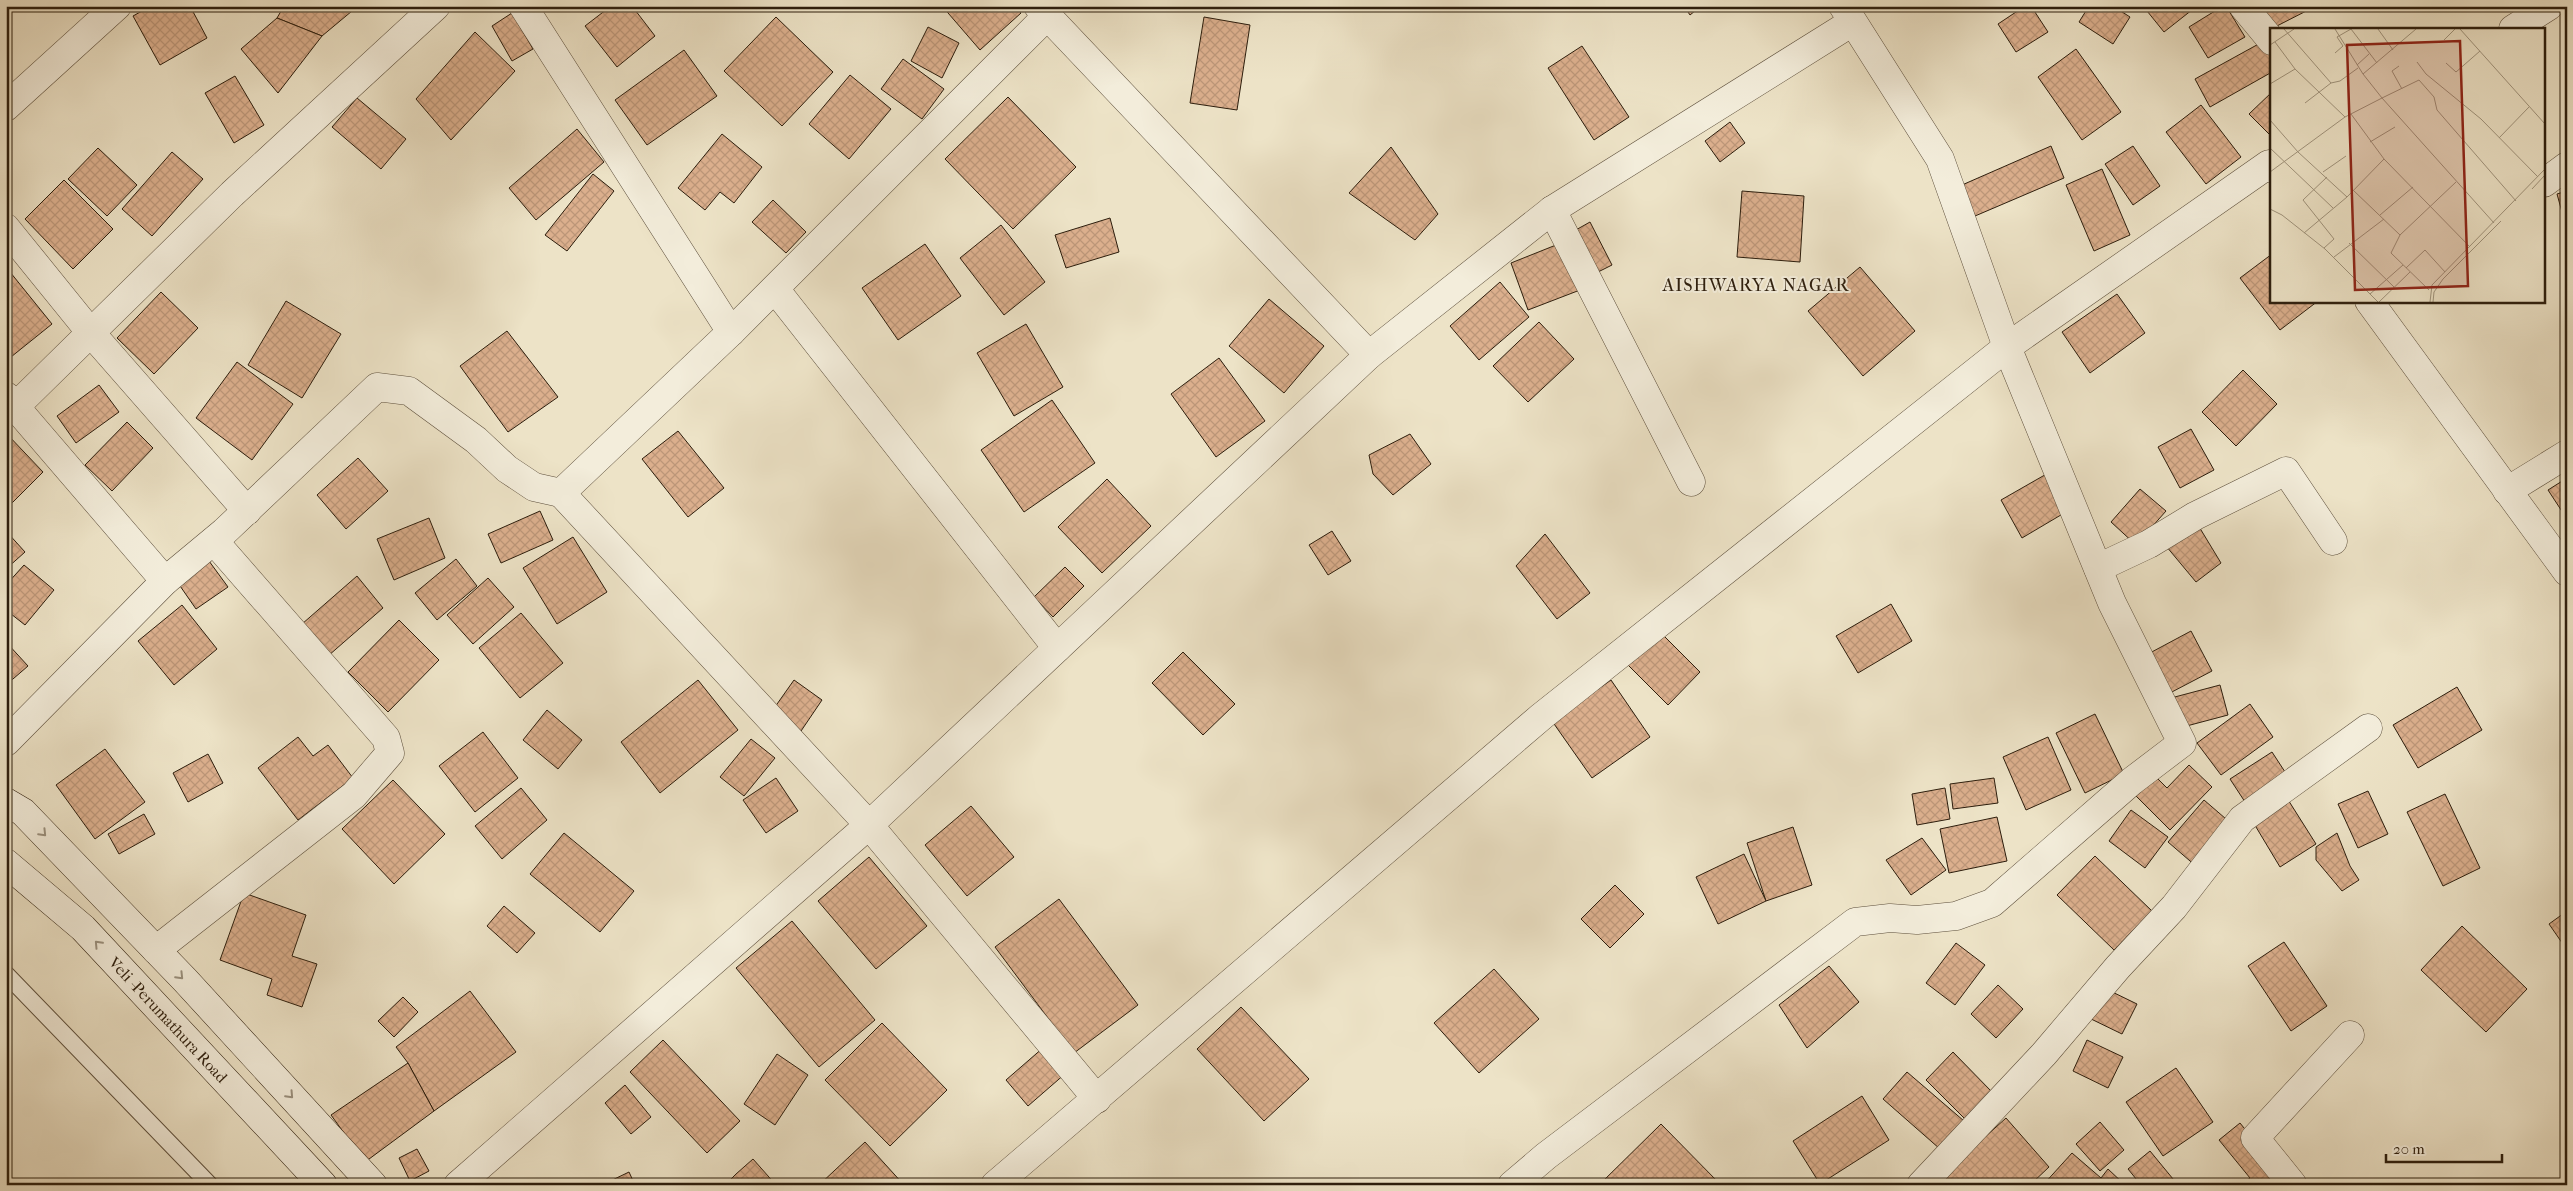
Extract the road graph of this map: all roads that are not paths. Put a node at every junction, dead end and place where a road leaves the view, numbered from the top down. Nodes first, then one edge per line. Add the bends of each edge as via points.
1 (117, 6) edge
2 (436, 6) edge
3 (522, 6) edge
4 (2243, 6) edge
5 (2549, 6) edge
6 (1043, 11) edge
7 (1847, 15) edge
8 (2515, 28) edge
9 (2270, 38) edge
10 (6, 107) edge
11 (2270, 166) edge
12 (2567, 166) edge
13 (2546, 182) edge
14 (1552, 210) junction
15 (6, 228) edge
16 (775, 289) junction
17 (2376, 304) edge
18 (731, 332) junction
19 (91, 333) junction
20 (2007, 347) junction
21 (1369, 355) junction
22 (11, 401) edge
23 (2567, 454) edge
24 (1691, 482) dead end
25 (2508, 491) junction
26 (561, 493) junction
27 (247, 511) junction
28 (214, 541) junction
29 (2334, 541) dead end
30 (2098, 568) junction
31 (2567, 572) edge
32 (165, 581) junction
33 (1057, 648) junction
34 (2368, 728) dead end
35 (6, 742) edge
36 (6, 802) edge
37 (869, 825) junction
38 (6, 863) edge
39 (156, 950) junction
40 (6, 974) edge
41 (2350, 1035) dead end
42 (1097, 1099) junction
43 (210, 1185) edge
44 (323, 1185) edge
45 (373, 1185) edge
46 (458, 1185) edge
47 (995, 1185) edge
48 (1512, 1185) edge
49 (1921, 1185) edge
50 (2293, 1185) edge

1 - 10 street
2 - 19 street via 232,194
3 - 18 street
4 - 9 street
5 - 8 street
6 - 16 street
6 - 21 street
7 - 14 street
7 - 20 street via 1940,158
11 - 20 street
12 - 13 street
14 - 21 street
14 - 24 street
15 - 19 street
16 - 18 street
16 - 33 street
17 - 25 street
18 - 26 street
19 - 22 street
19 - 27 street
20 - 30 street
20 - 42 street via 1542,716
21 - 33 street
22 - 32 street
23 - 25 street
25 - 31 street
26 - 27 street via 534,487 507,469 476,440 409,391 378,387
26 - 37 street
27 - 28 street
28 - 32 street
28 - 39 street via 386,738 390,753 354,796
29 - 30 street via 2286,471
30 - 48 street via 2182,743 2132,781 1992,903 1956,916 1855,922
32 - 35 street
33 - 37 street
34 - 49 street via 2242,819 2174,907 2044,1054
36 -> 39 street via 23,812
37 - 42 street
37 - 46 street
44 -> 38 street, Veli -Perumathura Road via 83,928
39 -> 45 street
40 - 43 lane
41 - 50 street via 2255,1138
42 - 47 street

